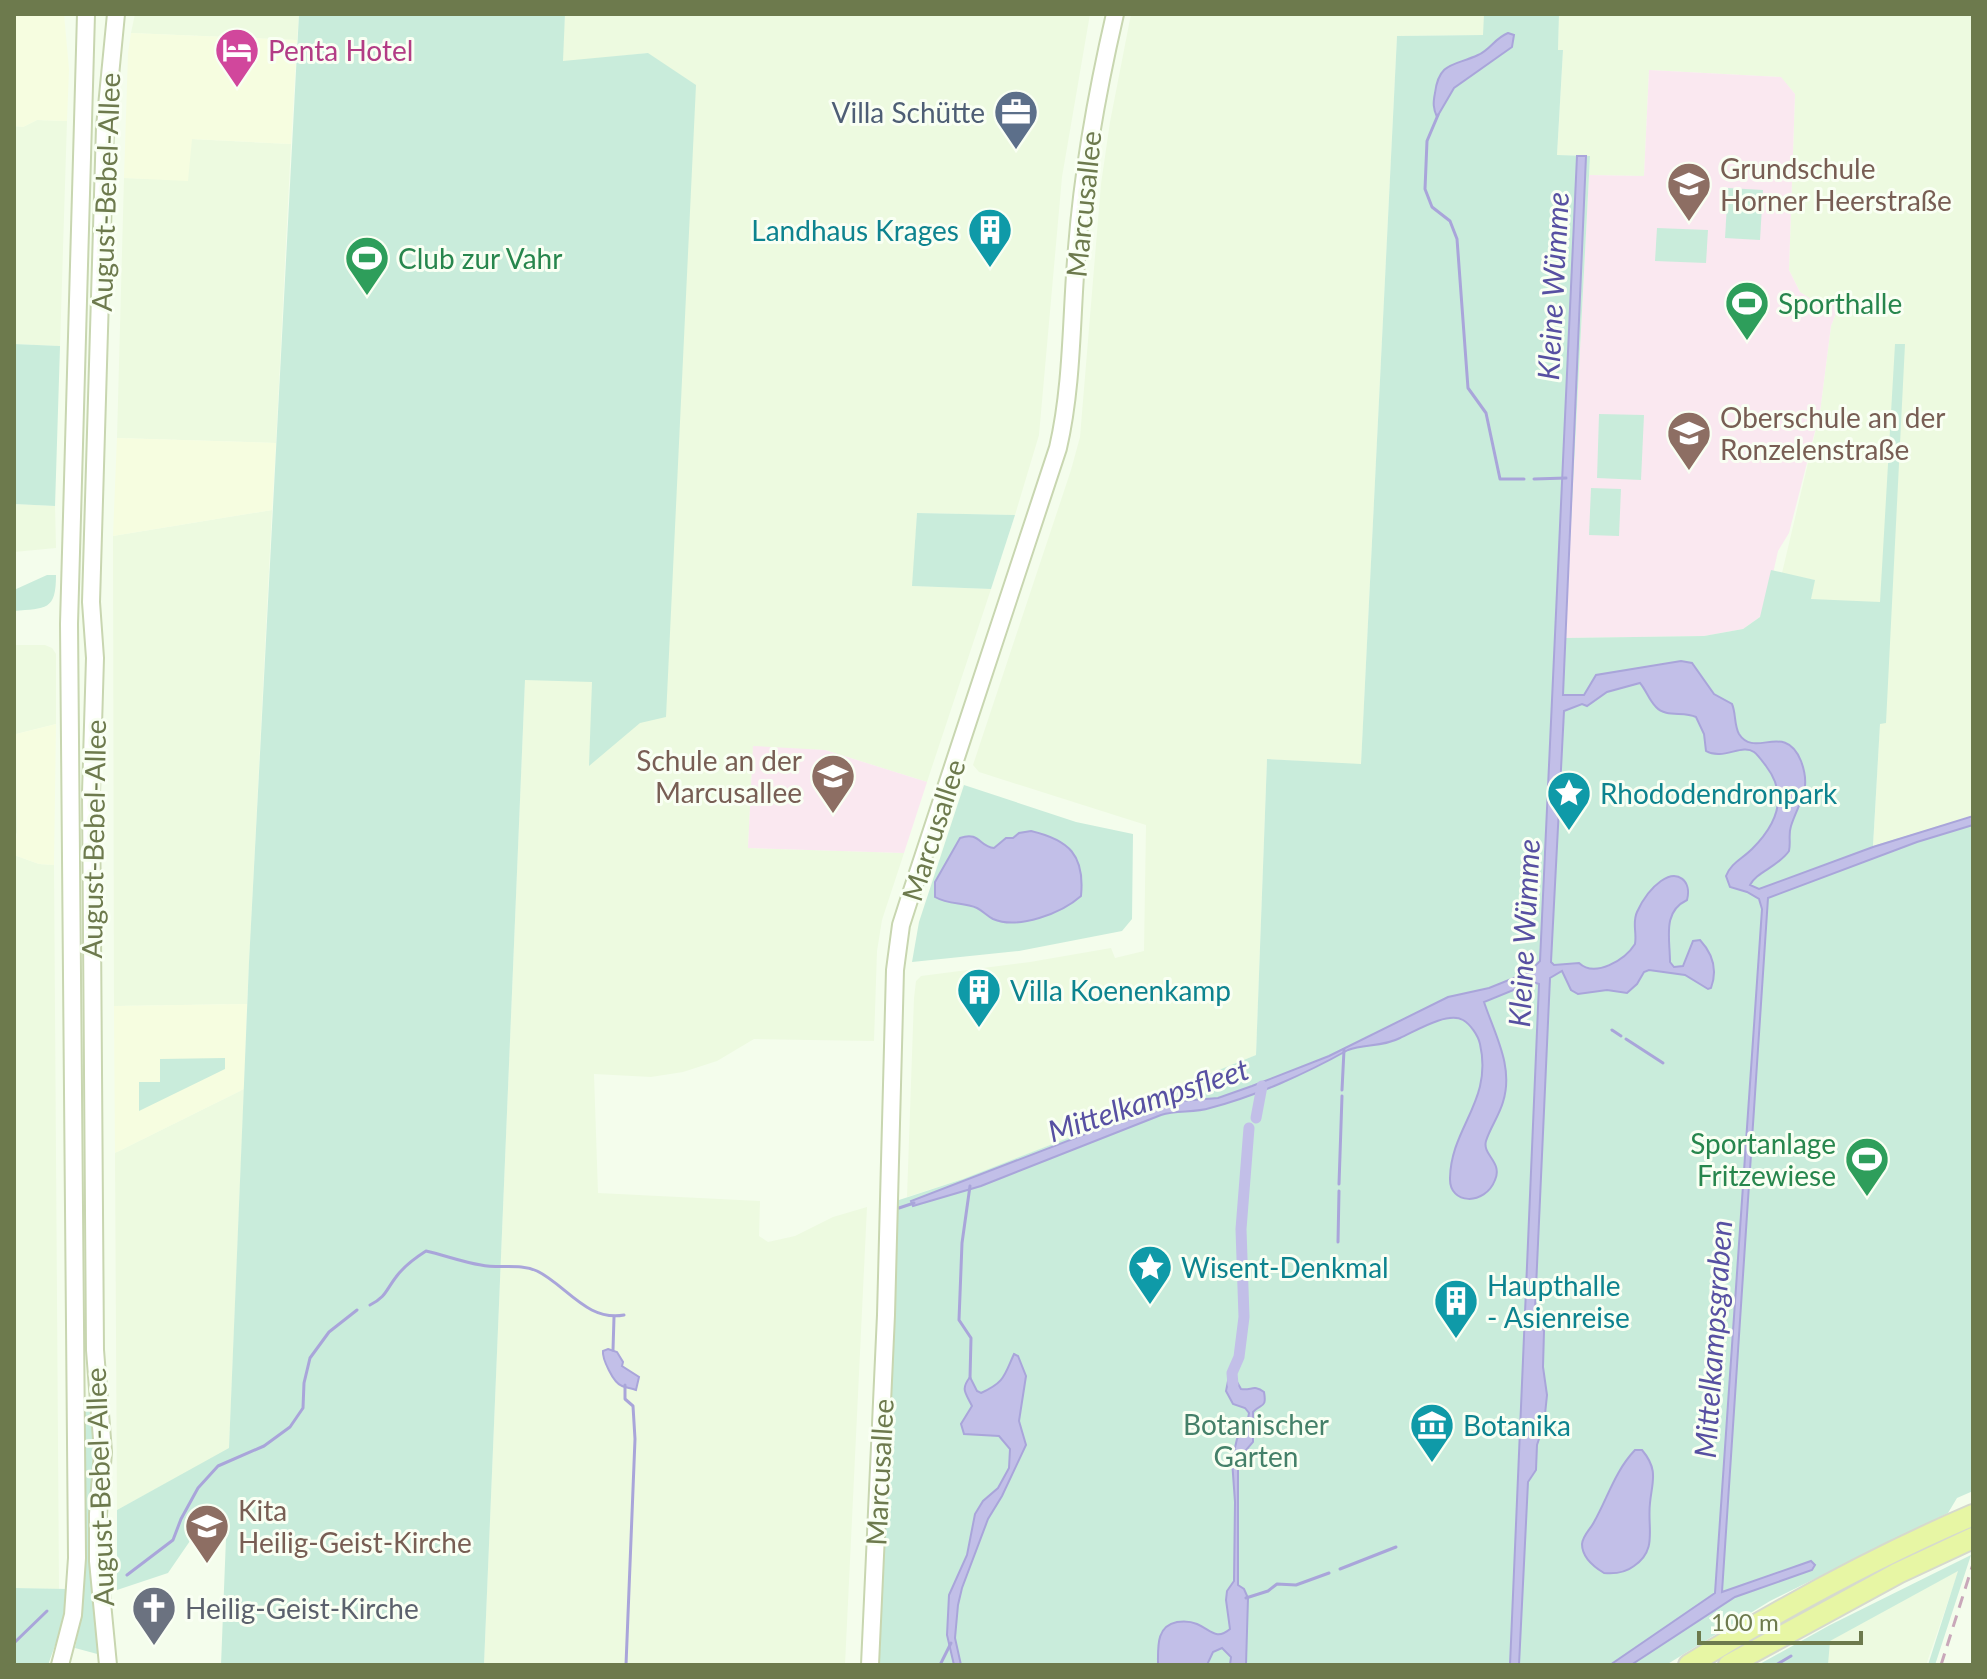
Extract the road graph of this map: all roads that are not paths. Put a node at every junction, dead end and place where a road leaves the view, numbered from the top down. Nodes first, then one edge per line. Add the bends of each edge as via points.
1 (116, 14) edge
2 (1115, 14) edge
3 (85, 16) edge
4 (82, 125) junction
5 (105, 127) junction
6 (1973, 1515) edge
7 (1973, 1538) edge
8 (60, 1665) edge
9 (108, 1665) edge
10 (870, 1665) edge
11 (1689, 1665) edge
12 (1729, 1665) edge

1 - 5 street, August-Bebel-Allee
2 - 10 street, Marcusallee via 1093,112 1081,201 1066,407 1058,448 898,947
3 - 4 street, August-Bebel-Allee
4 - 5 street
4 - 8 street, August-Bebel-Allee via 69,647 77,1558 73,1615
5 - 9 street, August-Bebel-Allee via 91,589 91,793 95,1350 103,1452 98,1561
6 - 11 highway via 1793,1604
7 - 12 highway

